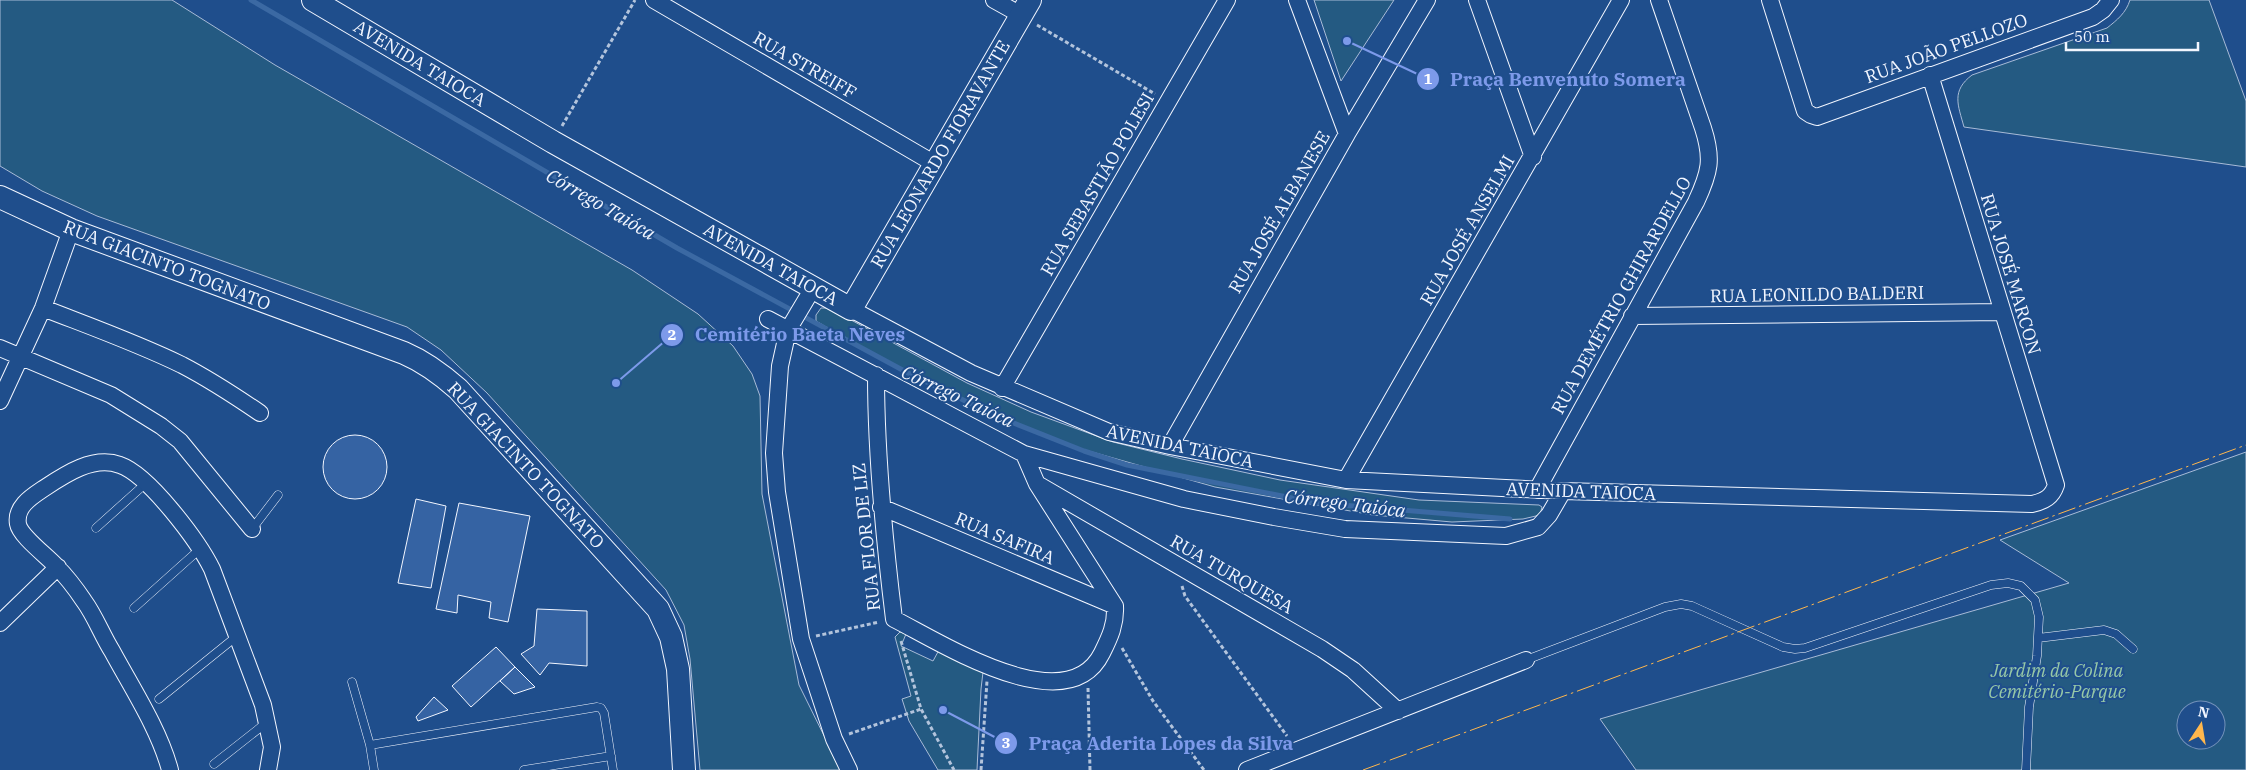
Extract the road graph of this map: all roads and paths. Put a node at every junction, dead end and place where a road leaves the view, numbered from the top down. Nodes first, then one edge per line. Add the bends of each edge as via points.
1 (312, 0) edge
2 (635, 0) edge
3 (654, 0) edge
4 (994, 0) edge
5 (1227, 0) edge
6 (1297, 0) edge
7 (1427, 0) edge
8 (1477, 0) edge
9 (1621, 0) edge
10 (1659, 0) edge
11 (1770, 0) edge
12 (2111, 0) edge
13 (1025, 8) edge
14 (1930, 75) junction
15 (1168, 102) junction
16 (1347, 134) junction
17 (553, 142) junction
18 (1533, 157) junction
19 (935, 164) junction
20 (0, 197) edge
21 (71, 230) junction
22 (808, 295) junction
23 (43, 308) junction
24 (851, 309) junction
25 (2002, 312) junction
26 (1632, 316) junction
27 (768, 319) dead end
28 (791, 324) junction
29 (0, 348) edge
30 (21, 358) junction
31 (876, 375) junction
32 (1002, 388) junction
33 (0, 401) edge
34 (260, 413) dead end
35 (1170, 446) junction
36 (1024, 454) junction
37 (1346, 480) junction
38 (145, 484) junction
39 (1038, 484) junction
40 (2056, 485) joint
41 (1537, 490) junction
42 (1563, 491) junction
43 (278, 495) dead end
44 (880, 507) junction
45 (96, 528) dead end
46 (252, 529) joint
47 (201, 548) junction
48 (1177, 565) junction
49 (58, 567) junction
50 (1114, 606) junction
51 (134, 608) dead end
52 (894, 619) junction
53 (0, 623) edge
54 (1112, 632) junction
55 (237, 636) junction
56 (2038, 638) junction
57 (801, 639) junction
58 (2133, 649) dead end
59 (1526, 660) joint
60 (990, 667) junction
61 (1088, 670) junction
62 (352, 682) dead end
63 (159, 699) dead end
64 (921, 709) junction
65 (1398, 711) junction
66 (268, 722) junction
67 (834, 739) junction
68 (370, 745) junction
69 (1298, 751) junction
70 (611, 756) junction
71 (214, 764) dead end
72 (170, 770) edge
73 (268, 770) edge
74 (374, 770) edge
75 (524, 770) edge
76 (613, 770) edge
77 (684, 770) edge
78 (849, 770) edge
79 (954, 770) edge
80 (981, 770) edge
81 (1090, 770) edge
82 (1204, 770) edge
83 (1247, 770) edge
84 (2026, 770) edge

1 - 17 street, AVENIDA TAIOCA
2 - 17 path
3 - 19 street, RUA STREIFF
4 - 13 street
5 - 15 street, RUA SEBASTIÃO POLESI
6 - 16 street
7 - 16 street, RUA JOSÉ ALBANESE
8 - 18 street
9 - 18 street, RUA JOSÉ ANSELMI
10 - 26 street, RUA DEMÉTRIO GHIRARDELLO via 1703,128 1710,166 1696,202
11 - 14 street, RUA JOÃO PELLOZO via 1805,111 1811,115 1817,116
12 - 14 street, RUA JOÃO PELLOZO via 2093,17
13 - 15 path
13 - 19 street, RUA LEONARDO FIORAVANTE
14 - 25 street, RUA JOSÉ MARCON
15 - 32 street, RUA SEBASTIÃO POLESI
16 - 35 street, RUA JOSÉ ALBANESE
17 - 22 street, AVENIDA TAIOCA
18 - 37 street, RUA JOSÉ ANSELMI
19 - 24 street, RUA LEONARDO FIORAVANTE
20 - 21 street, RUA GIACINTO TOGNATO
21 - 23 street
21 - 77 street, RUA GIACINTO TOGNATO via 404,353 421,360 452,383 658,609 671,637 678,669
22 - 24 street, AVENIDA TAIOCA
22 - 28 street
23 - 30 street
23 - 34 street via 182,365
24 - 32 street, AVENIDA TAIOCA
25 - 26 street, RUA LEONILDO BALDERI
25 - 40 street, RUA JOSÉ MARCON
26 - 41 street, RUA DEMÉTRIO GHIRARDELLO
27 - 28 street
28 - 31 street
28 - 57 street via 780,366 774,453 777,492
29 - 30 street
30 - 33 street
30 - 46 street via 111,395 161,426 180,441
31 - 36 street
31 - 44 street, RUA FLOR DE LIZ
32 - 35 street, AVENIDA TAIOCA via 1109,432
35 - 37 street, AVENIDA TAIOCA
36 - 39 street
36 - 42 street via 1184,499 1345,528 1506,536 1538,527
37 - 41 street, AVENIDA TAIOCA
38 - 45 lane
38 - 47 street via 183,522
38 - 49 street via 120,465 82,466 31,497 18,514 18,525
39 - 48 street, RUA TURQUESA
39 - 50 street
40 - 42 street, AVENIDA TAIOCA via 2052,494 2042,502 2032,504
41 - 42 street, AVENIDA TAIOCA
43 - 46 lane
44 - 50 street, RUA SAFIRA
44 - 52 street, RUA FLOR DE LIZ
47 - 51 lane
47 - 55 street
48 - 65 street, RUA TURQUESA via 1322,649 1353,670
48 - 69 path via 1185,596
49 - 53 street
49 - 72 street via 85,602 144,710
50 - 54 street via 1116,617
52 - 57 path
52 - 60 street, RUA FLOR DE LIZ
52 - 64 path
54 - 61 street, RUA FLOR DE LIZ via 1099,659
54 - 82 path via 1153,702
55 - 63 lane
55 - 66 street
56 - 58 lane via 2104,630 2116,634
56 - 59 lane via 2039,617 2035,600 2021,586 2008,583 1991,585 1805,648 1783,647 1681,604 1665,607
56 - 84 lane via 2029,707
57 - 67 street
59 - 65 street
60 - 61 street, RUA FLOR DE LIZ via 1038,682 1059,682
60 - 80 path via 985,690
61 - 81 path
62 - 68 lane
64 - 67 path
64 - 79 path
65 - 69 street
66 - 71 lane
66 - 73 street via 272,747
67 - 78 street
68 - 70 lane via 597,707 604,713
68 - 74 lane
69 - 83 street
70 - 75 lane
70 - 76 lane

